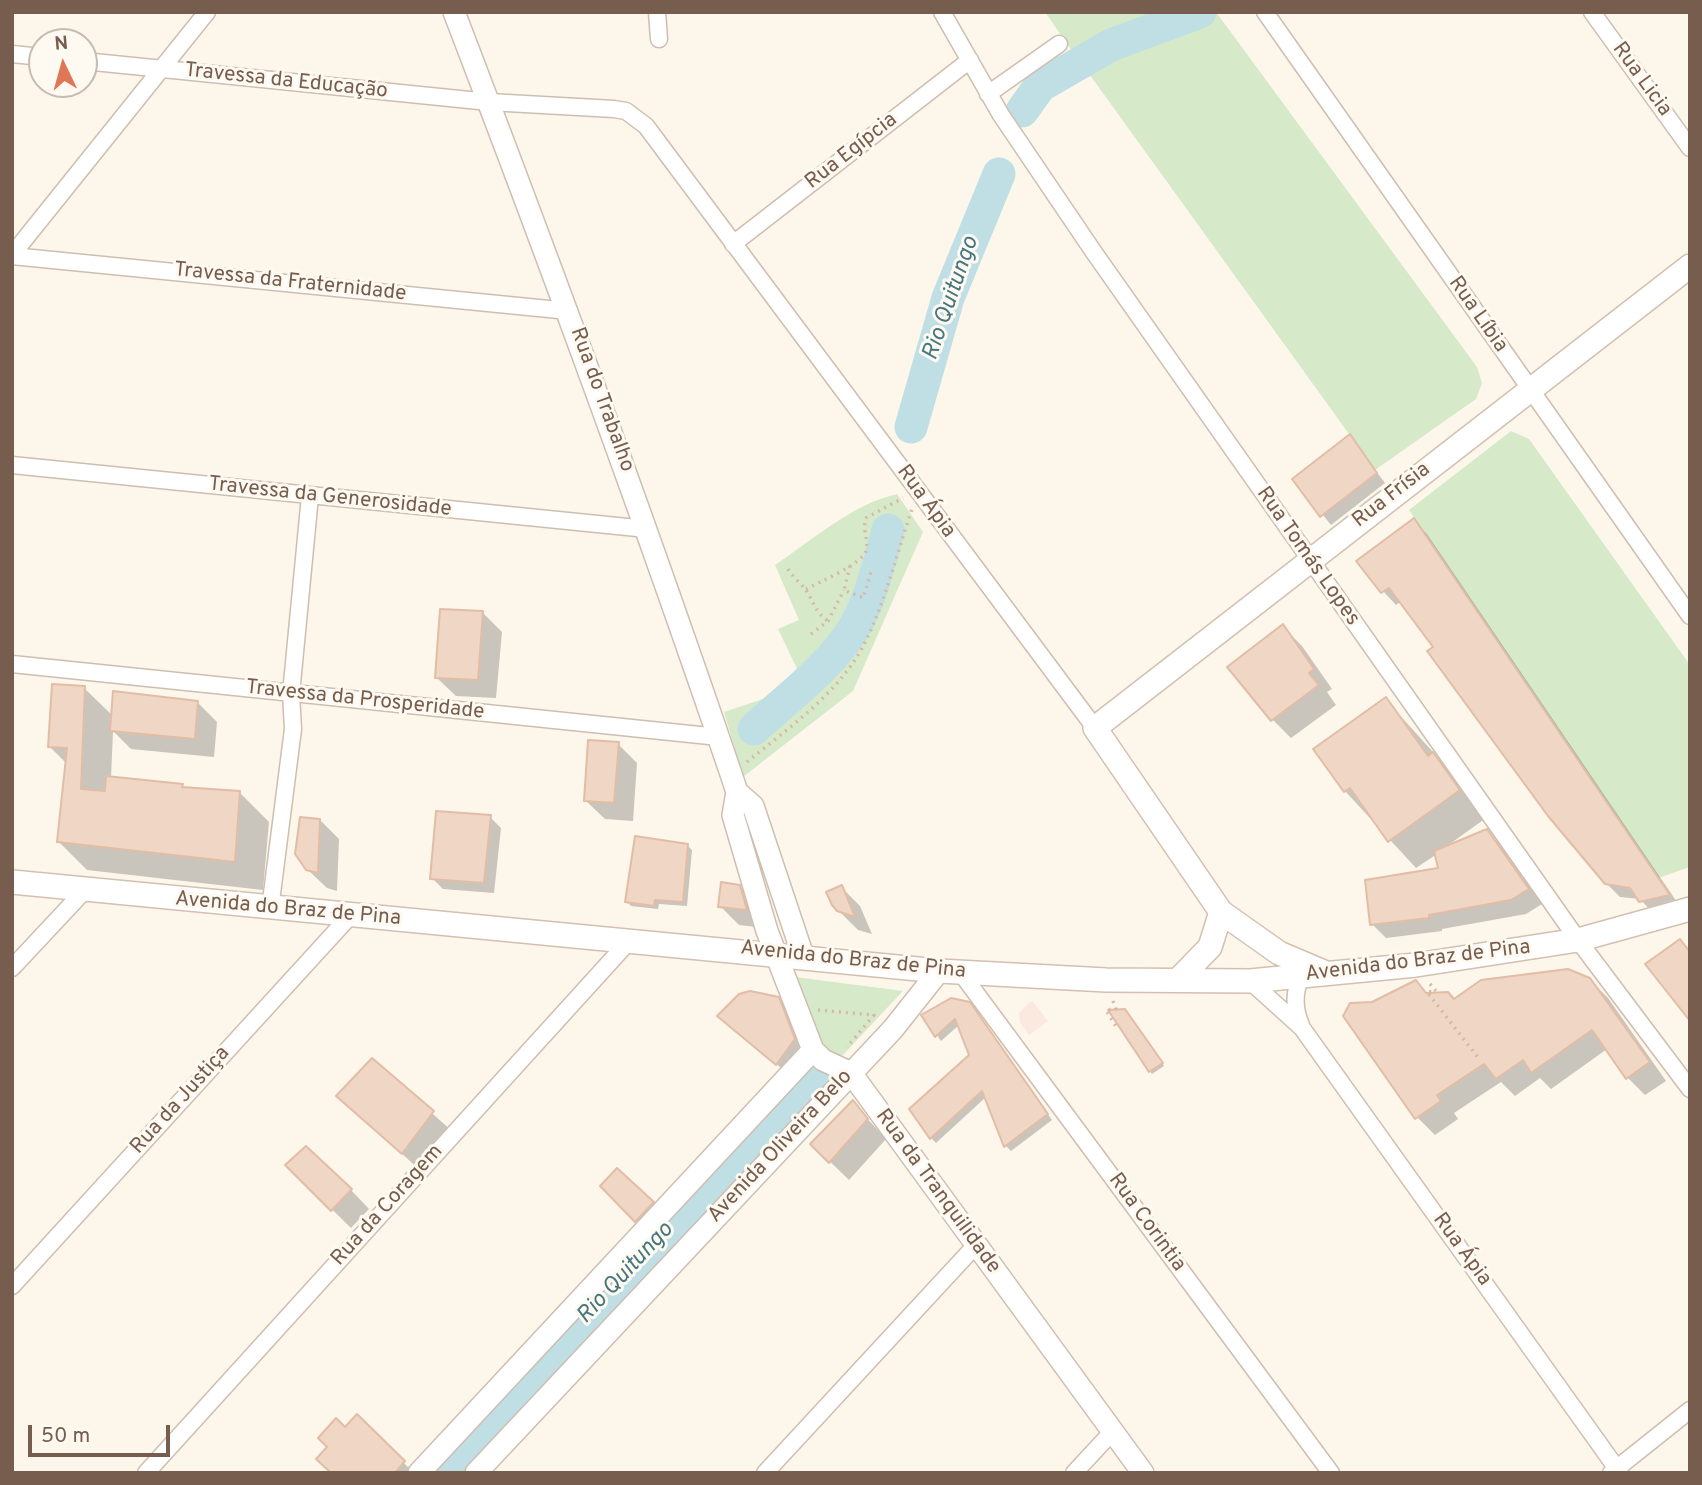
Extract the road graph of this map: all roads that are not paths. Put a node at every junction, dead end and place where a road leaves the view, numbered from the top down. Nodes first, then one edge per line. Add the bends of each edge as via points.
1 (207, 12) edge
2 (454, 12) edge
3 (657, 12) edge
4 (942, 12) edge
5 (1265, 12) edge
6 (1592, 12) edge
7 (659, 39) dead end
8 (1059, 44) dead end
9 (970, 60) junction
10 (98, 62) edge
11 (160, 69) junction
12 (988, 94) junction
13 (489, 102) junction
14 (1690, 148) edge
15 (733, 244) junction
16 (12, 256) edge
17 (1690, 266) edge
18 (569, 311) junction
19 (1529, 390) junction
20 (12, 465) edge
21 (310, 496) junction
22 (647, 529) junction
23 (1309, 561) junction
24 (1690, 616) edge
25 (12, 664) edge
26 (291, 694) junction
27 (1095, 728) junction
28 (719, 737) junction
29 (734, 783) junction
30 (12, 882) edge
31 (85, 891) junction
32 (270, 909) junction
33 (1690, 909) edge
34 (1221, 912) junction
35 (349, 916) junction
36 (630, 940) junction
37 (1578, 940) junction
38 (775, 953) junction
39 (803, 956) junction
40 (12, 968) edge
41 (950, 972) junction
42 (1329, 974) junction
43 (1301, 976) junction
44 (1178, 980) junction
45 (1250, 981) junction
46 (1302, 1028) junction
47 (813, 1050) junction
48 (851, 1073) junction
49 (1690, 1089) edge
50 (975, 1246) junction
51 (12, 1286) edge
52 (1690, 1410) edge
53 (1113, 1431) junction
54 (1616, 1471) edge
55 (146, 1473) edge
56 (419, 1473) edge
57 (476, 1473) edge
58 (765, 1473) edge
59 (1074, 1473) edge
60 (1143, 1473) edge
61 (1331, 1473) edge

1 - 11 street
2 - 13 street, Rua do Trabalho
3 - 7 street
4 - 9 street, Rua Tomás Lopes
5 - 19 street, Rua Líbia
6 - 14 street, Rua Licia
8 - 12 street
9 - 12 street, Rua Tomás Lopes
9 - 15 street, Rua Egípcia
10 - 11 street, Travessa da Educação
11 - 13 street, Travessa da Educação
11 - 16 street
12 - 23 street, Rua Tomás Lopes
13 - 15 street, Rua Ápia via 626,111 646,126
13 - 18 street, Rua do Trabalho
15 - 27 street, Rua Ápia
16 - 18 street, Travessa da Fraternidade
17 - 19 main road, Rua Frísia
18 - 22 street, Rua do Trabalho
19 - 23 main road, Rua Frísia
19 - 24 street, Rua Líbia
20 - 21 street, Travessa da Generosidade
21 - 22 street, Travessa da Generosidade
21 - 26 street
22 - 28 street, Rua do Trabalho
23 - 27 main road, Rua Frísia
23 - 37 street, Rua Tomás Lopes
25 - 26 street, Travessa da Prosperidade
26 - 28 street, Travessa da Prosperidade
26 - 32 street via 293,729
27 - 34 main road, Rua Ápia
28 - 29 street, Rua do Trabalho
29 - 38 street, Rua do Trabalho via 733,815
29 - 39 street, Rua do Trabalho via 753,806
30 - 31 main road, Avenida do Braz de Pina
31 - 32 main road, Avenida do Braz de Pina
31 - 40 street
32 - 35 main road, Avenida do Braz de Pina
33 - 37 main road, Avenida do Braz de Pina
34 - 42 main road, Rua Ápia via 1279,953
34 - 44 main road via 1210,947
35 - 36 main road, Avenida do Braz de Pina
35 - 51 street, Rua da Justiça
36 - 38 main road, Avenida do Braz de Pina
36 - 55 street, Rua da Coragem
37 - 42 main road, Avenida do Braz de Pina
37 - 49 street, Rua Tomás Lopes
38 - 39 main road, Avenida do Braz de Pina
38 - 47 street
39 - 41 main road, Avenida do Braz de Pina
41 - 44 main road, Avenida do Braz de Pina
41 - 48 street, Avenida Oliveira Belo
41 - 61 street, Rua Corintia
42 - 43 main road, Avenida do Braz de Pina
43 - 45 main road, Avenida do Braz de Pina
43 - 46 street, Rua Ápia via 1295,999
44 - 45 main road, Avenida do Braz de Pina
45 - 46 street, Rua Ápia
46 - 54 street, Rua Ápia
47 - 48 street, Rua da Tranquilidade
47 - 56 street, Avenida Oliveira Belo
48 - 50 street, Rua da Tranquilidade
48 - 57 street, Avenida Oliveira Belo
50 - 53 street, Rua da Tranquilidade
50 - 58 street
52 - 54 street
53 - 59 street
53 - 60 street, Rua da Tranquilidade

